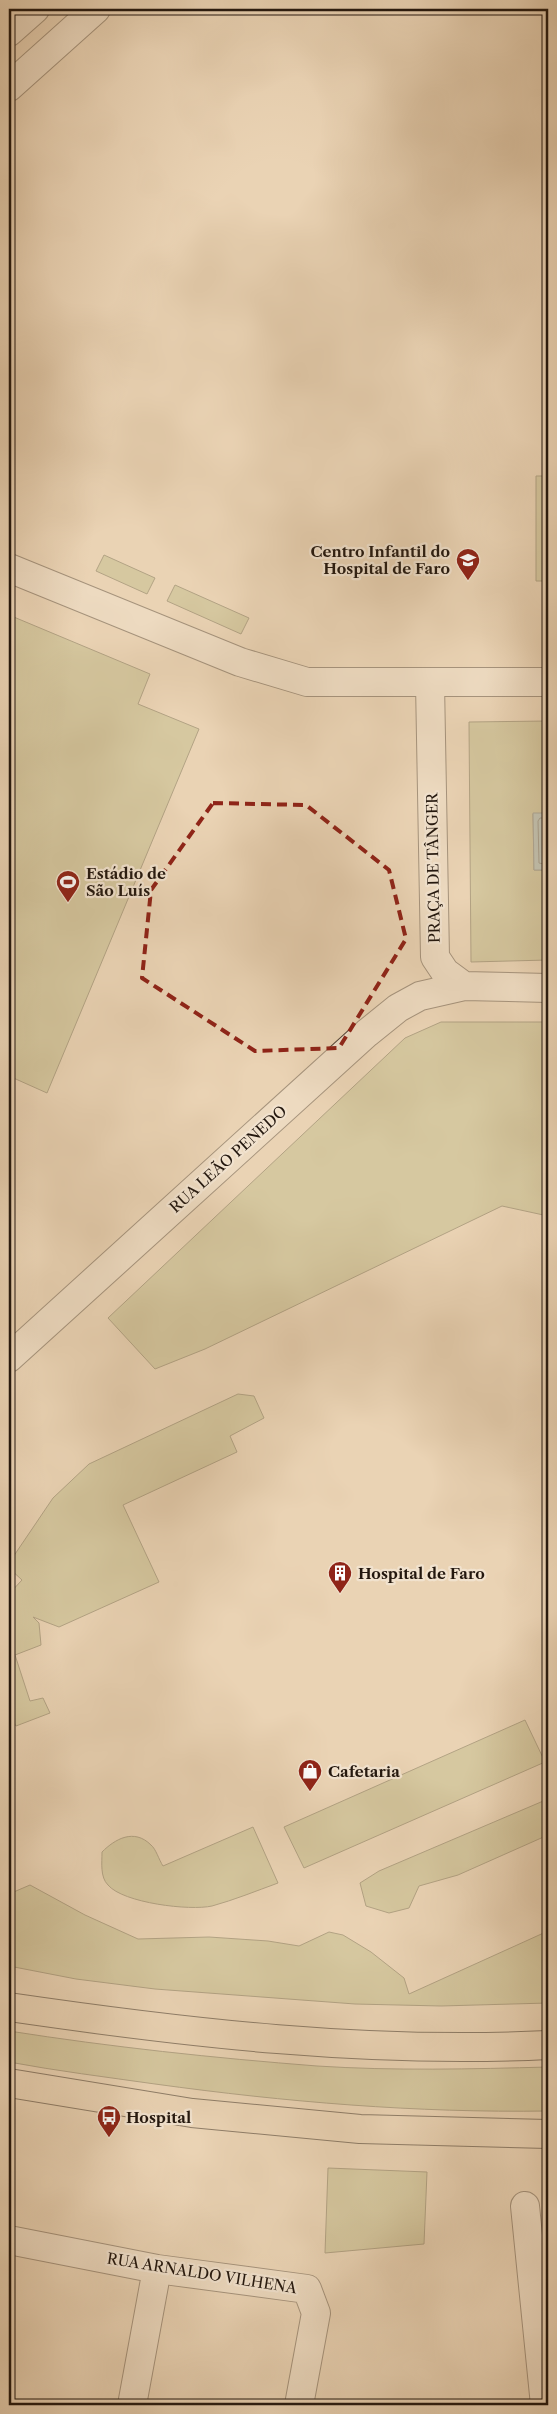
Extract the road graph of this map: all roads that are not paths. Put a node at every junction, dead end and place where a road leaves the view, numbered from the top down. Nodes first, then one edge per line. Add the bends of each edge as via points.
1 (35, 9) edge
2 (96, 9) edge
3 (9, 32) edge
4 (9, 87) edge
5 (9, 568) edge
6 (548, 682) edge
7 (430, 683) junction
8 (464, 986) junction
9 (548, 988) edge
10 (9, 1358) edge
11 (9, 2007) edge
12 (548, 2045) edge
13 (9, 2083) edge
14 (548, 2134) edge
15 (524, 2206) dead end
16 (9, 2240) edge
17 (157, 2269) junction
18 (132, 2405) edge
19 (299, 2405) edge
20 (545, 2405) edge

1 - 3 street
2 - 4 street
5 - 7 street via 240,662 307,682
6 - 7 street
7 - 8 street, PRAÇA DE TÂNGER via 435,957 445,972
8 - 9 street
8 - 10 street, RUA LEÃO PENEDO via 420,996 398,1008 367,1033
11 - 12 main road via 141,2026 306,2041 482,2048
13 - 14 main road via 192,2113 360,2129
15 - 20 street
16 - 17 street, RUA ARNALDO VILHENA
17 - 18 street
17 - 19 street, RUA ARNALDO VILHENA via 307,2289 316,2313

